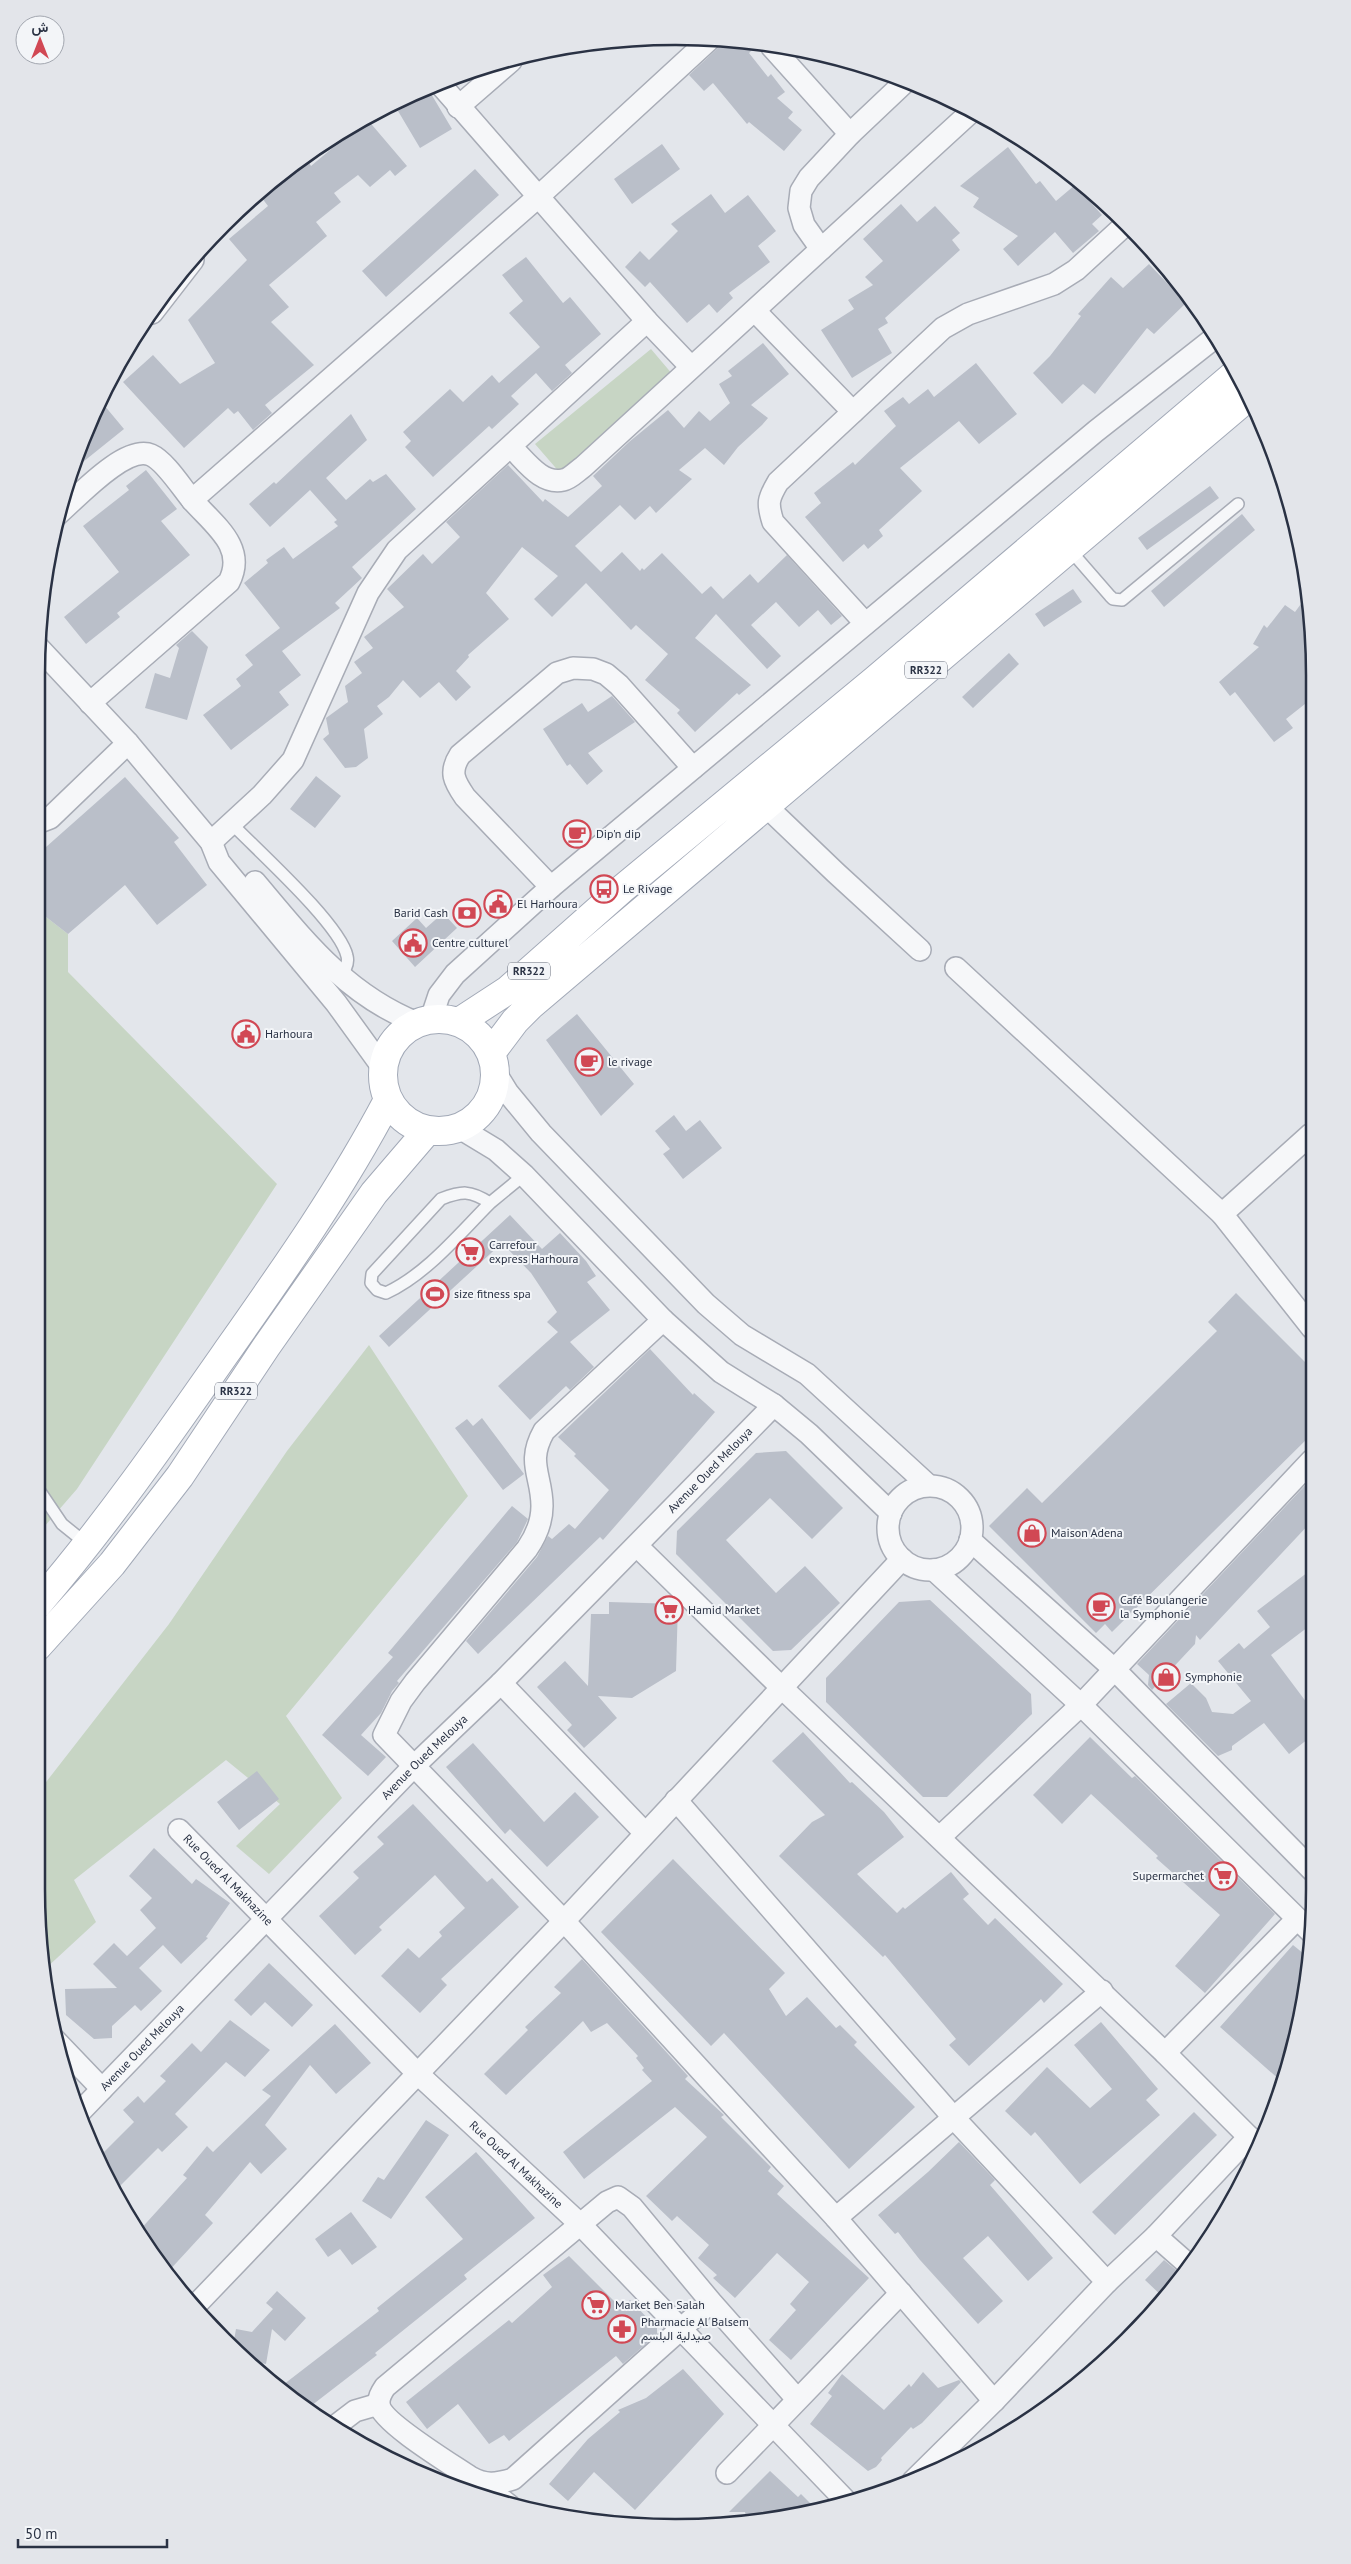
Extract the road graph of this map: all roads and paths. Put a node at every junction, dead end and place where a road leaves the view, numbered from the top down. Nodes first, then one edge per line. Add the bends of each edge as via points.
1 (703, 46) edge
2 (778, 53) edge
3 (502, 69) edge
4 (900, 86) edge
5 (444, 89) edge
6 (458, 107) junction
7 (966, 116) edge
8 (850, 134) junction
9 (538, 197) junction
10 (1120, 229) edge
11 (821, 249) junction
12 (754, 311) junction
13 (647, 321) junction
14 (1210, 341) edge
15 (691, 368) junction
16 (1231, 378) edge
17 (1243, 401) edge
18 (853, 412) junction
19 (511, 447) junction
20 (192, 500) junction
21 (1238, 504) dead end
22 (68, 505) edge
23 (1070, 550) junction
24 (865, 624) junction
25 (45, 655) edge
26 (90, 703) junction
27 (128, 743) junction
28 (693, 768) junction
29 (766, 806) junction
30 (45, 820) edge
31 (231, 823) junction
32 (211, 842) junction
33 (551, 887) junction
34 (920, 950) dead end
35 (956, 968) dead end
36 (333, 984) junction
37 (424, 1021) junction
38 (459, 1022) junction
39 (493, 1062) junction
40 (383, 1068) junction
41 (388, 1100) junction
42 (458, 1128) junction
43 (428, 1130) junction
44 (1306, 1138) edge
45 (524, 1175) junction
46 (490, 1203) junction
47 (1222, 1214) junction
48 (663, 1320) junction
49 (1306, 1320) edge
50 (774, 1406) junction
51 (1306, 1466) edge
52 (928, 1485) junction
53 (45, 1499) edge
54 (891, 1513) junction
55 (970, 1540) junction
56 (88, 1545) junction
57 (637, 1546) junction
58 (902, 1559) junction
59 (934, 1570) junction
60 (45, 1595) edge
61 (45, 1636) edge
62 (1115, 1670) junction
63 (501, 1683) junction
64 (781, 1687) junction
65 (1081, 1705) junction
66 (414, 1766) junction
67 (676, 1800) junction
68 (179, 1830) dead end
69 (645, 1834) junction
70 (940, 1837) junction
71 (1306, 1864) edge
72 (266, 1918) junction
73 (1297, 1919) junction
74 (564, 1921) junction
75 (1305, 1927) edge
76 (1102, 1991) junction
77 (66, 2051) edge
78 (1165, 2052) junction
79 (417, 2073) junction
80 (102, 2089) junction
81 (84, 2107) edge
82 (952, 2117) junction
83 (1253, 2141) edge
84 (1251, 2145) edge
85 (836, 2218) junction
86 (580, 2224) junction
87 (1156, 2236) junction
88 (1184, 2261) edge
89 (1108, 2282) junction
90 (901, 2293) junction
91 (199, 2302) edge
92 (711, 2302) junction
93 (680, 2329) junction
94 (797, 2399) junction
95 (994, 2401) junction
96 (379, 2404) junction
97 (340, 2422) edge
98 (772, 2426) junction
99 (930, 2465) edge
100 (727, 2473) dead end
101 (482, 2484) junction
102 (492, 2492) edge
103 (841, 2497) edge

1 - 9 street
2 - 8 street
3 - 6 street
4 - 8 street
5 - 6 street
6 - 9 street
7 - 11 street
8 - 11 street via 809,178 801,192 799,208 804,225
9 - 13 street
9 - 20 street
10 - 18 street via 1076,270 1054,284 968,314 943,328
11 - 12 street
12 - 15 street
12 - 18 street
13 - 15 street
13 - 19 street
14 - 24 street via 1096,431
15 - 19 street via 565,480 552,481 539,475
16 - 38 main road, RR322 via 875,680 622,889 508,990
17 - 23 main road, RR322
18 - 24 street via 778,482 769,497 769,509 774,522
19 - 31 street via 398,550 380,572 293,760
20 - 22 street via 160,462 150,454 136,454 125,457
20 - 26 street via 227,540 236,561 234,571 228,582
21 - 23 lane via 1122,600 1113,599
23 - 29 main road, RR322
24 - 28 street
25 - 26 street
26 - 27 street
27 - 30 street
27 - 32 street
28 - 33 street
28 - 33 street via 606,674 593,669 573,668 556,673 541,684 460,755 453,765 453,774 466,797
29 - 34 street
29 - 39 main road, RR322 via 531,1005 506,1032
31 - 32 street
31 - 36 lane via 330,925 347,956 346,967
32 - 36 street via 214,853 240,874
33 - 37 street via 455,974
35 - 47 street
36 - 37 street
36 - 40 street
37 - 38 main road
37 - 40 main road via 404,1030 394,1041 386,1053
38 - 39 main road via 483,1040
39 - 42 main road, RR322 via 489,1100 471,1121
39 - 52 street via 513,1100 541,1133 706,1304 742,1335 807,1374
40 - 41 main road
41 - 43 main road via 398,1114
41 - 56 main road, RR322 via 326,1210
42 - 43 main road
42 - 45 street via 496,1150
43 - 61 main road, RR322 via 374,1193 180,1476 112,1564
44 - 47 street
45 - 46 lane
45 - 48 street
46 - 46 lane via 468,1193 457,1192 441,1198 372,1274 371,1283 386,1293 399,1287 431,1262
47 - 49 street
48 - 50 street via 721,1372
48 - 66 street via 544,1431 537,1444 536,1476 542,1506 537,1533 528,1549 415,1682 384,1735
50 - 54 street via 809,1434
50 - 57 street, Avenue Oued Melouya
51 - 62 street
52 - 54 street via 914,1488 902,1496
52 - 55 street via 948,1490 964,1502 970,1514
53 - 56 lane via 62,1524
54 - 58 street via 888,1534
55 - 59 street via 950,1565
55 - 62 street
56 - 60 main road, RR322
57 - 63 street, Avenue Oued Melouya
57 - 64 street
58 - 59 street via 917,1568
58 - 64 street
59 - 65 street
62 - 65 street
62 - 71 street
63 - 66 street, Avenue Oued Melouya
63 - 69 street
64 - 67 street
64 - 70 street
65 - 70 street
65 - 73 street
66 - 72 street, Avenue Oued Melouya
66 - 74 street
67 - 69 street
67 - 82 street
68 - 72 street, Rue Oued Al Makhazine
69 - 74 street
70 - 76 street
72 - 79 street, Rue Oued Al Makhazine
72 - 80 street, Avenue Oued Melouya
73 - 75 street
73 - 78 street
74 - 79 street
74 - 85 street
76 - 78 street
76 - 82 street
77 - 80 street
78 - 83 street
79 - 86 street, Rue Oued Al Makhazine
79 - 91 street
80 - 81 street, Avenue Oued Melouya
82 - 85 street
82 - 89 street
84 - 87 street
85 - 90 street
86 - 92 street via 618,2197 632,2206
86 - 93 street, Rue Oued Al Makhazine
86 - 96 street via 385,2387 379,2396
87 - 88 street
87 - 89 street
89 - 95 street
90 - 94 street
90 - 95 street
92 - 93 street
92 - 94 street
93 - 98 street, Rue Oued Al Makhazine
93 - 101 street via 513,2479
94 - 98 street
95 - 99 street
96 - 97 street via 355,2411
96 - 101 street via 388,2420
98 - 100 street
98 - 103 street, Rue Oued Al Makhazine
101 - 102 street

